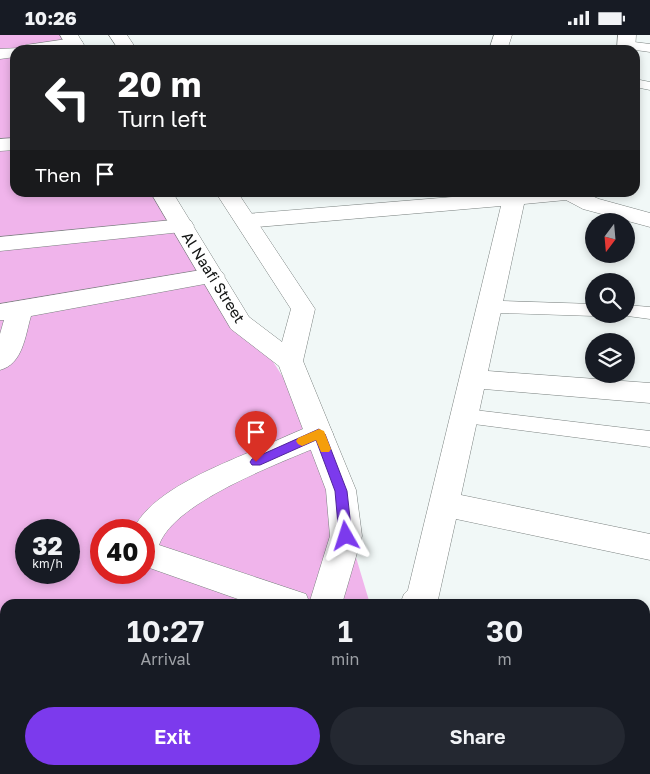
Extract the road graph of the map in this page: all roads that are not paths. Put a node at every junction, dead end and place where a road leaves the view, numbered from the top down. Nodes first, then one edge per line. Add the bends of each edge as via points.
1 (74, 43) edge
2 (60, 45) edge
3 (164, 197) edge
4 (230, 197) edge
5 (479, 197) edge
6 (525, 197) edge
7 (578, 197) edge
8 (514, 198) junction
9 (650, 220) edge
10 (246, 221) junction
11 (182, 226) junction
12 (0, 244) edge
13 (213, 276) junction
14 (490, 309) junction
15 (585, 310) edge
16 (10, 311) edge
17 (635, 312) edge
18 (650, 313) edge
19 (0, 361) edge
20 (290, 361) junction
21 (474, 379) junction
22 (650, 393) edge
23 (466, 416) junction
24 (319, 434) junction
25 (650, 439) edge
26 (445, 504) junction
27 (155, 523) edge
28 (650, 547) edge
29 (155, 557) edge
30 (279, 599) edge
31 (327, 599) edge
32 (429, 599) edge

1 - 2 street
3 - 11 street, Al Naafi Street
4 - 10 street
5 - 8 street
5 - 10 street
6 - 8 street
7 - 9 street via 591,204
8 - 14 street
10 - 20 street via 303,309
11 - 12 street
11 - 13 street, Al Naafi Street
13 - 16 street
13 - 20 street, Al Naafi Street via 240,323
14 - 15 lane
14 - 21 street
16 - 19 street via 7,353
17 - 18 lane
20 - 24 street
21 - 22 street
21 - 23 street
23 - 25 lane
23 - 26 street
24 - 27 street via 208,483
24 - 31 street via 341,491 346,536
26 - 28 street
26 - 32 street
29 - 30 street

